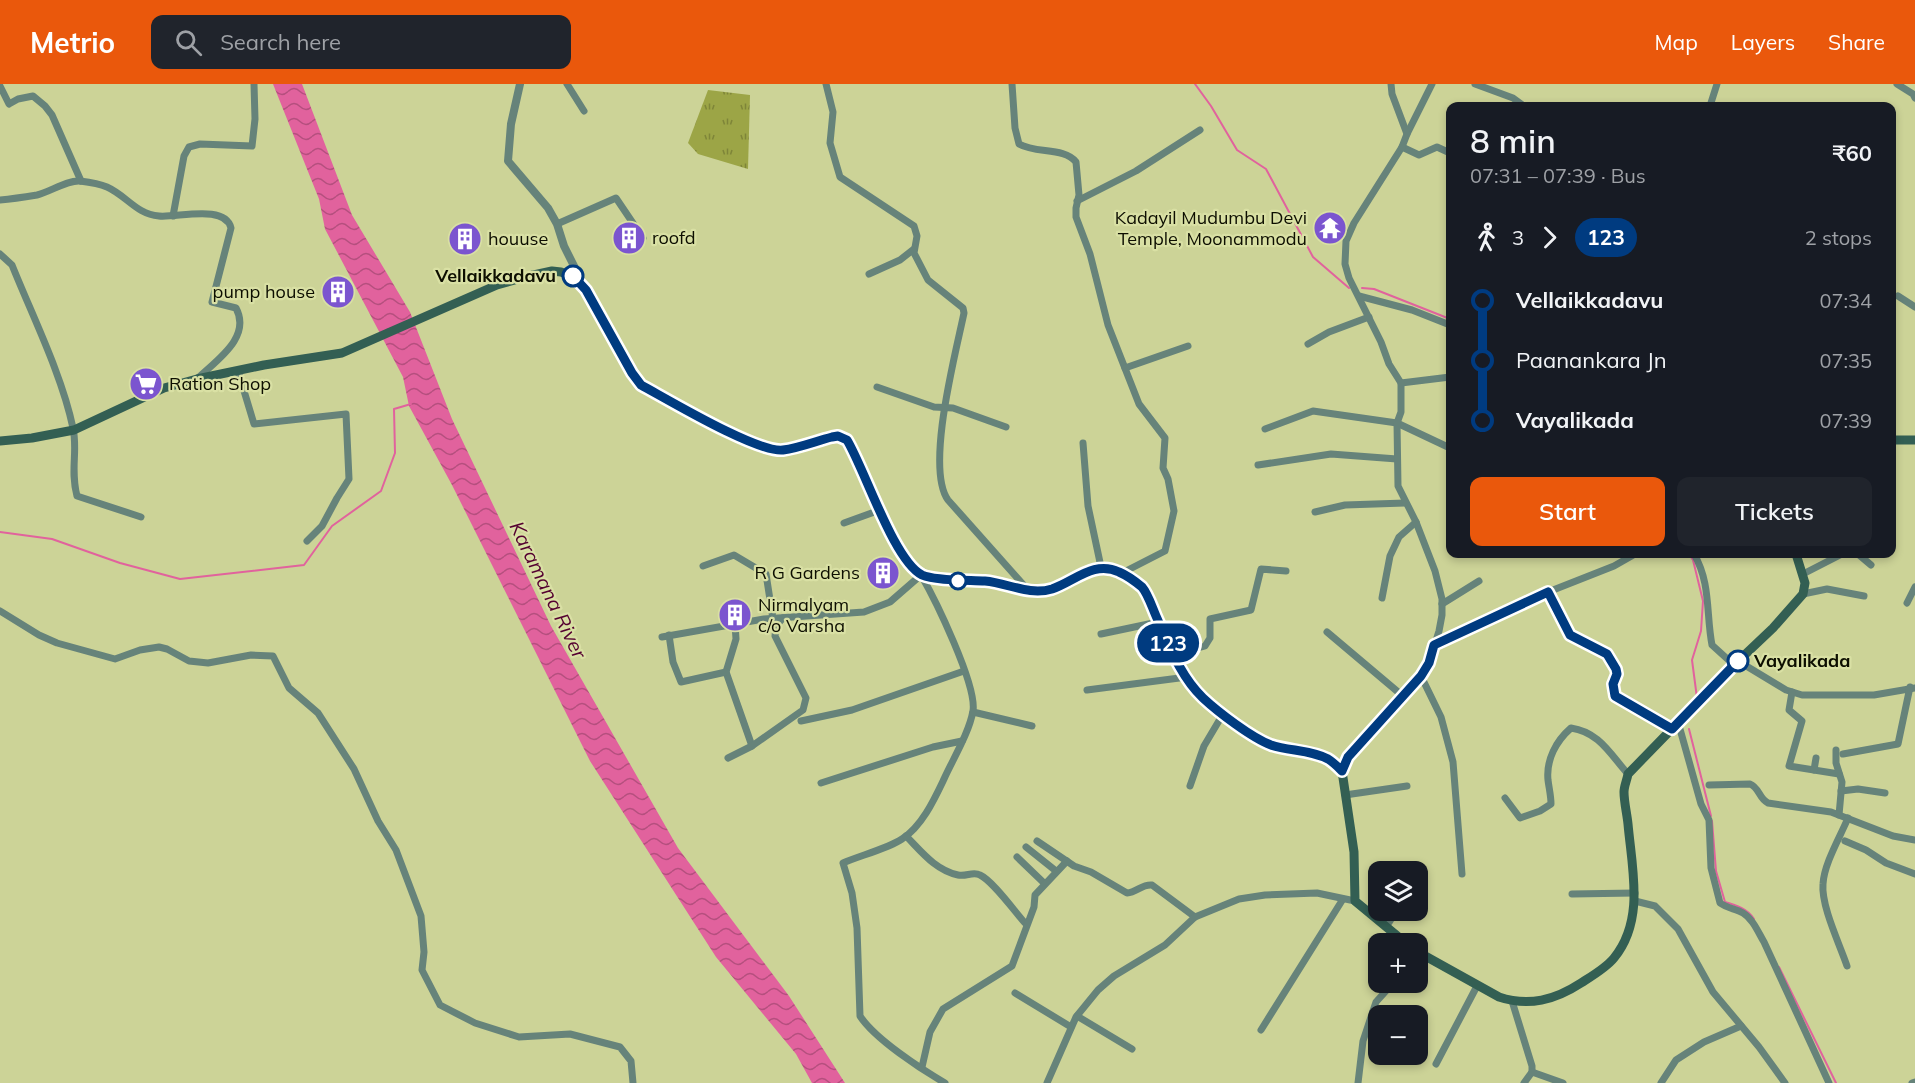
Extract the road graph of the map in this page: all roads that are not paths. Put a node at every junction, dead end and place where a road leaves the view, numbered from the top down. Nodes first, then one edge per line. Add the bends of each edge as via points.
1 (254, 84) edge
2 (520, 84) edge
3 (567, 84) edge
4 (826, 84) edge
5 (1012, 84) edge
6 (1391, 84) edge
7 (1432, 84) edge
8 (1475, 84) edge
9 (1717, 84) edge
10 (1896, 84) edge
11 (0, 86) edge
12 (1915, 98) edge
13 (1518, 102) edge
14 (1711, 102) edge
15 (584, 111) dead end
16 (1200, 130) dead end
17 (1407, 134) junction
18 (1402, 147) junction
19 (1446, 150) edge
20 (81, 181) junction
21 (0, 200) edge
22 (1077, 201) junction
23 (173, 216) junction
24 (557, 224) junction
25 (643, 238) dead end
26 (914, 249) junction
27 (0, 254) edge
28 (869, 274) dead end
29 (586, 290) junction
30 (1359, 296) junction
31 (1898, 296) dead end
32 (1915, 307) edge
33 (1369, 317) junction
34 (1446, 323) edge
35 (1308, 344) dead end
36 (1188, 346) dead end
37 (1125, 368) junction
38 (238, 371) junction
39 (1446, 377) edge
40 (197, 379) junction
41 (1401, 383) junction
42 (877, 387) dead end
43 (944, 408) junction
44 (1397, 423) junction
45 (1006, 427) dead end
46 (1265, 429) dead end
47 (74, 430) junction
48 (1896, 440) edge
49 (1915, 440) edge
50 (0, 441) edge
51 (1083, 443) dead end
52 (1446, 446) edge
53 (1396, 459) junction
54 (1258, 465) dead end
55 (1405, 503) junction
56 (880, 510) junction
57 (1315, 512) dead end
58 (141, 517) dead end
59 (1416, 522) junction
60 (844, 523) dead end
61 (307, 541) dead end
62 (1628, 558) edge
63 (1695, 558) edge
64 (1797, 558) edge
65 (1834, 558) edge
66 (1862, 558) edge
67 (703, 566) dead end
68 (1871, 566) dead end
69 (1101, 567) junction
70 (1286, 571) dead end
71 (1122, 573) junction
72 (921, 574) junction
73 (1803, 574) junction
74 (1479, 581) dead end
75 (1915, 587) edge
76 (1029, 591) junction
77 (1548, 592) junction
78 (1803, 594) junction
79 (1864, 596) dead end
80 (1382, 598) dead end
81 (1907, 603) dead end
82 (1442, 604) junction
83 (0, 611) edge
84 (783, 618) junction
85 (773, 619) junction
86 (1158, 622) junction
87 (735, 624) junction
88 (1327, 632) dead end
89 (1101, 634) dead end
90 (1434, 645) junction
91 (1173, 655) junction
92 (1736, 663) junction
93 (964, 671) junction
94 (726, 672) junction
95 (1421, 676) junction
96 (1186, 677) junction
97 (1913, 688) edge
98 (1087, 690) dead end
99 (1792, 692) junction
100 (1404, 696) junction
101 (972, 712) junction
102 (1223, 714) junction
103 (801, 721) dead end
104 (1675, 725) junction
105 (1032, 726) dead end
106 (962, 741) junction
107 (752, 746) junction
108 (1836, 750) dead end
109 (1843, 754) dead end
110 (728, 758) dead end
111 (1816, 758) dead end
112 (1814, 770) junction
113 (1342, 771) junction
114 (1628, 774) junction
115 (1839, 774) junction
116 (821, 783) dead end
117 (1709, 785) dead end
118 (1190, 786) dead end
119 (1407, 786) dead end
120 (1841, 791) junction
121 (1885, 793) dead end
122 (1345, 795) junction
123 (1505, 798) dead end
124 (1839, 815) junction
125 (1848, 818) junction
126 (906, 836) junction
127 (1915, 840) edge
128 (1037, 841) dead end
129 (1845, 842) dead end
130 (1026, 848) dead end
131 (1017, 857) dead end
132 (1067, 861) junction
133 (1056, 871) junction
134 (1462, 874) dead end
135 (1915, 874) edge
136 (1044, 883) junction
137 (1572, 894) dead end
138 (1635, 897) junction
139 (1343, 899) junction
140 (1355, 901) junction
141 (1195, 917) junction
142 (1390, 921) edge
143 (1025, 923) dead end
144 (1386, 927) junction
145 (1393, 933) edge
146 (1428, 958) edge
147 (1847, 966) dead end
148 (1478, 986) junction
149 (1015, 993) dead end
150 (1384, 993) edge
151 (1512, 1001) junction
152 (1077, 1016) junction
153 (1741, 1026) junction
154 (1071, 1027) junction
155 (1261, 1030) dead end
156 (1132, 1048) dead end
157 (1436, 1064) dead end
158 (922, 1067) junction
159 (1532, 1072) junction
160 (633, 1083) edge
161 (945, 1083) edge
162 (1047, 1083) edge
163 (1358, 1083) edge
164 (1524, 1083) edge
165 (1563, 1083) edge
166 (1661, 1083) edge
167 (1785, 1083) edge
168 (1829, 1083) edge

1 - 23 street via 252,146 189,147
2 - 24 street via 508,161
3 - 15 street
4 - 26 street via 833,112 830,143 840,177 908,220 917,236
5 - 22 street via 1018,142 1028,148 1072,157 1077,166
6 - 17 street
7 - 17 street
8 - 13 street
9 - 14 street
10 - 12 street
11 - 20 street via 9,104 33,96 45,106
16 - 22 street via 1136,171
17 - 18 street
18 - 19 street via 1419,155 1437,147
18 - 30 street via 1346,241 1345,264
20 - 21 street via 38,195
20 - 23 street via 107,187 140,211
22 - 37 street via 1076,217
23 - 40 street via 215,214 225,218 231,228 212,302 236,308 239,332 231,346
24 - 25 street via 616,198
24 - 29 street
26 - 28 street
26 - 43 street via 928,280 960,305 964,313
27 - 47 street via 12,265 23,290
29 - 38 main road via 570,274 552,271 496,285 342,353
29 - 56 main road via 641,385 767,449 782,450 832,437 844,438
30 - 33 street
30 - 34 street
31 - 32 street
33 - 35 street
33 - 41 street
36 - 37 street
37 - 71 street via 1139,404 1165,438 1163,468 1174,511 1165,551
38 - 40 main road
38 - 61 street via 254,424 346,414 349,480 322,526
39 - 41 street
40 - 47 main road via 164,388
41 - 44 street
42 - 43 street
43 - 45 street
43 - 76 street via 939,473 943,493
44 - 46 street via 1313,411
44 - 52 street
44 - 53 street
47 - 50 main road
47 - 58 street via 73,480 77,496
48 - 49 main road
51 - 69 street via 1088,507
53 - 54 street via 1331,454
53 - 55 street via 1398,486
55 - 57 street via 1345,505
55 - 59 street
56 - 60 street
56 - 72 main road via 894,541
59 - 80 street via 1399,537 1390,556
59 - 82 street via 1435,571
62 - 77 street
63 - 92 street via 1706,590 1712,645
64 - 73 main road
65 - 73 street
66 - 68 street
67 - 85 street via 734,555 766,574
69 - 71 main road
69 - 76 main road via 1063,585
70 - 91 street via 1260,569 1251,610 1210,619 1210,638 1205,646
71 - 86 main road via 1143,588
72 - 76 main road via 958,581 987,581
72 - 84 street via 890,602 864,612
72 - 93 street via 936,599
73 - 78 main road
74 - 82 street
75 - 81 street
77 - 90 street
77 - 104 street via 1570,635 1607,654 1617,674 1613,684 1615,696
78 - 79 street via 1827,589
78 - 92 main road
82 - 90 street
83 - 160 street via 57,643 115,659 159,647 189,661 208,663 251,654 273,656 289,688 318,713 354,769 396,850 421,916 422,970 440,1005 475,1023 519,1037 570,1034 620,1047 631,1061
84 - 85 street
84 - 107 street via 776,626 775,636 806,698 803,710
85 - 87 street
86 - 89 street
86 - 91 main road
87 - 94 street via 736,639
87 - 94 street via 666,636 681,682
88 - 100 street
90 - 95 street
91 - 96 main road
92 - 99 street
92 - 104 main road
93 - 101 street
93 - 103 street via 852,710
94 - 107 street
95 - 100 street
95 - 134 street via 1441,717 1453,762
96 - 98 street
96 - 102 main road
97 - 99 street via 1874,695
97 - 109 street via 1898,744
99 - 112 street via 1789,710 1802,721 1790,766
100 - 113 street via 1348,757
101 - 105 street
101 - 106 street
102 - 113 main road via 1269,744 1330,760
102 - 118 street via 1204,746
104 - 114 main road
104 - 168 street via 1709,820 1711,868 1720,903 1743,913 1752,922
106 - 116 street
106 - 126 street via 935,799
107 - 110 street
108 - 115 street
111 - 112 street
112 - 115 street
113 - 122 main road
114 - 123 street via 1602,741 1571,728 1548,761 1551,804 1520,818
114 - 138 main road via 1624,792
115 - 120 street
117 - 124 street via 1750,784 1768,803
119 - 122 street
120 - 121 street
120 - 124 street
122 - 140 main road via 1354,852
124 - 125 street
125 - 127 street via 1893,836
125 - 147 street via 1823,885
126 - 143 street via 939,867 958,875 983,876
126 - 158 street via 843,863 858,928 860,1016 890,1046
128 - 132 street
129 - 135 street
130 - 133 street
131 - 136 street
132 - 133 street
132 - 141 street via 1126,893 1152,885
133 - 136 street
136 - 158 street via 1035,895 1012,966 943,1009 930,1032
137 - 138 street
138 - 151 main road via 1632,923 1623,946 1612,960 1550,1000
138 - 153 street via 1655,906 1678,929 1713,992
139 - 140 street
139 - 141 street via 1317,893 1265,895 1239,899
139 - 155 street
140 - 144 main road
141 - 152 street via 1165,945 1106,983
142 - 144 street
144 - 145 main road
146 - 148 main road
148 - 151 main road
148 - 157 street
149 - 154 street
150 - 163 street via 1376,1002 1363,1041
151 - 159 street
152 - 154 street
152 - 156 street
153 - 166 street via 1676,1060
153 - 167 street
154 - 162 street
158 - 161 street
159 - 164 street
159 - 165 street

